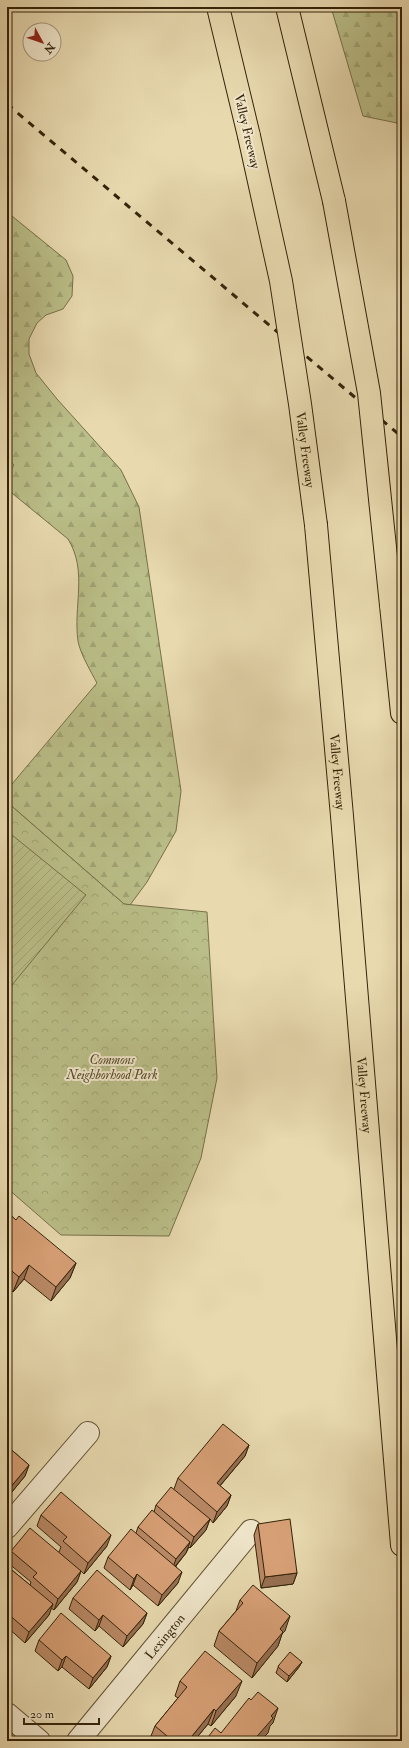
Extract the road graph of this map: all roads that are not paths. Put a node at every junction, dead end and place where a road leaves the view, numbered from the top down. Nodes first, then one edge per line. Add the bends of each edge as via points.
1 (218, 7) edge
2 (287, 7) edge
3 (402, 713) edge
4 (88, 1433) dead end
5 (7, 1527) edge
6 (251, 1531) dead end
7 (402, 1545) edge
8 (7, 1714) edge
9 (40, 1741) edge
10 (78, 1741) edge

1 - 7 highway, Valley Freeway, bridge via 281,281 316,525 344,832
2 - 3 highway, bridge via 334,201 369,393
4 - 5 street
6 - 10 street, Lexington
8 - 9 street

